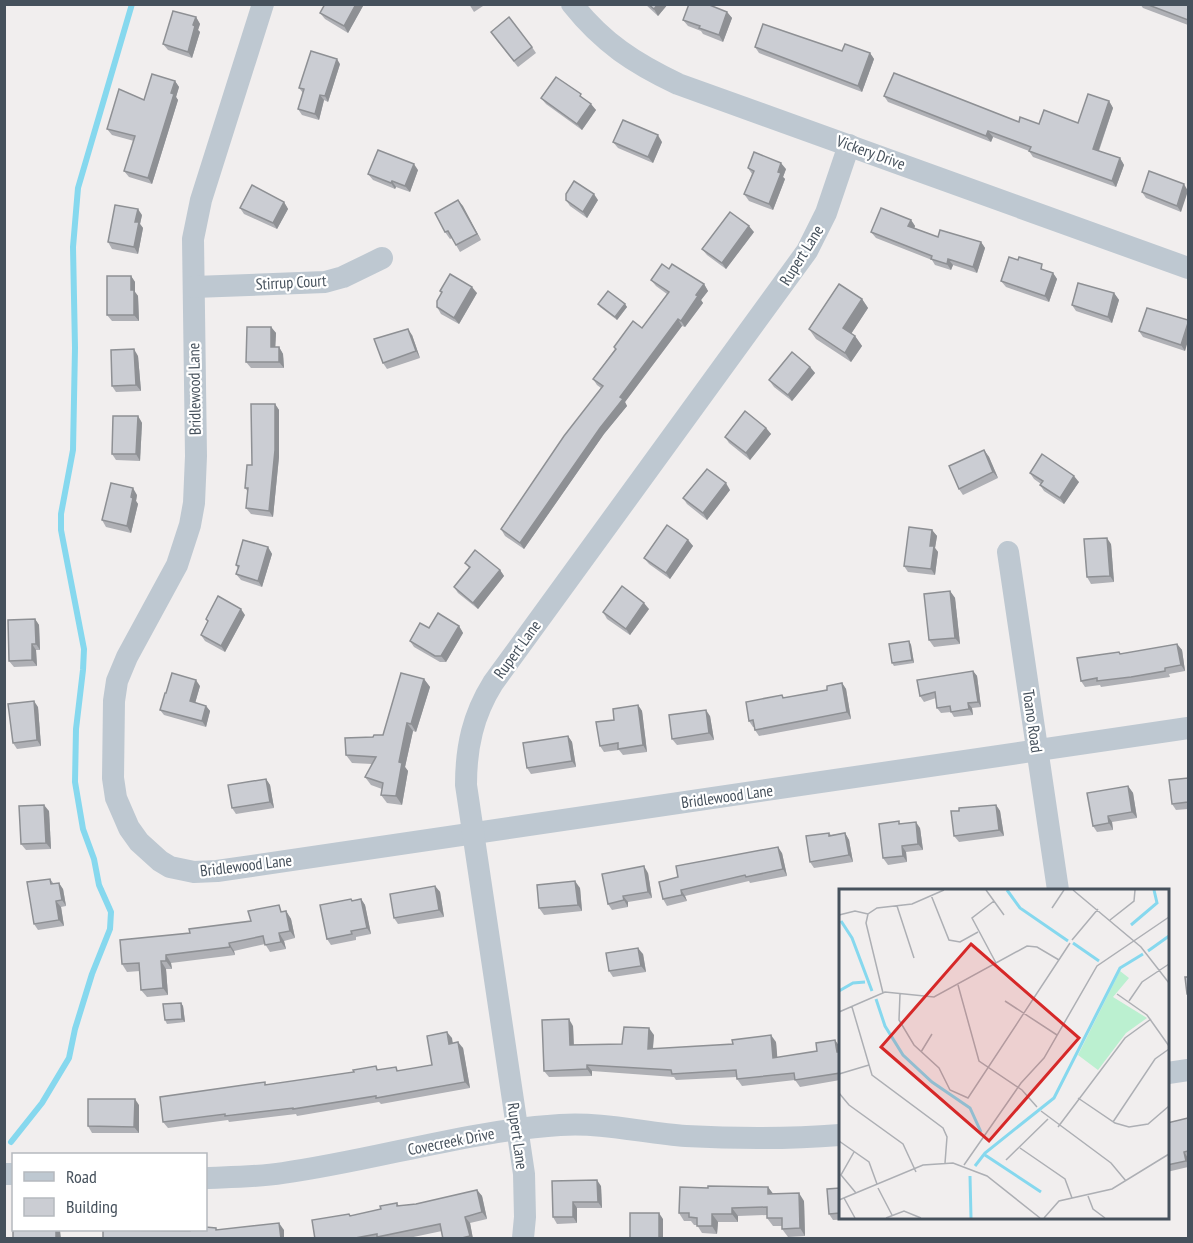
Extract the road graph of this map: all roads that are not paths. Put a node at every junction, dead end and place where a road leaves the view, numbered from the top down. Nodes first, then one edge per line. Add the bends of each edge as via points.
1 (263, 4) edge
2 (572, 4) edge
3 (849, 145) junction
4 (382, 258) dead end
5 (1188, 268) edge
6 (194, 287) junction
7 (1008, 552) dead end
8 (1188, 728) edge
9 (1038, 750) junction
10 (473, 834) junction
11 (1058, 889) edge
12 (1188, 1070) edge
13 (1169, 1073) edge
14 (518, 1128) junction
15 (839, 1134) edge
16 (207, 1178) edge
17 (523, 1239) edge

1 - 6 street, Bridlewood Lane via 201,200 193,239
2 - 3 street, Vickery Drive via 614,47 652,71 678,84
3 - 5 street, Vickery Drive
3 - 10 street, Rupert Lane via 826,213 807,251 482,701 468,742 466,762
4 - 6 street, Stirrup Court via 325,282
6 - 10 street, Bridlewood Lane via 194,503 177,565 117,681 113,778 121,813 139,842 160,861 181,871 194,872
7 - 9 street, Toano Road
8 - 9 street, Bridlewood Lane
9 - 10 street, Bridlewood Lane
9 - 11 street, Toano Road
10 - 14 street, Rupert Lane
12 - 13 street
14 - 15 street, Covecreek Drive via 594,1125 686,1136 766,1139
14 - 16 street, Covecreek Drive via 283,1173
14 - 17 street, Rupert Lane via 524,1174

